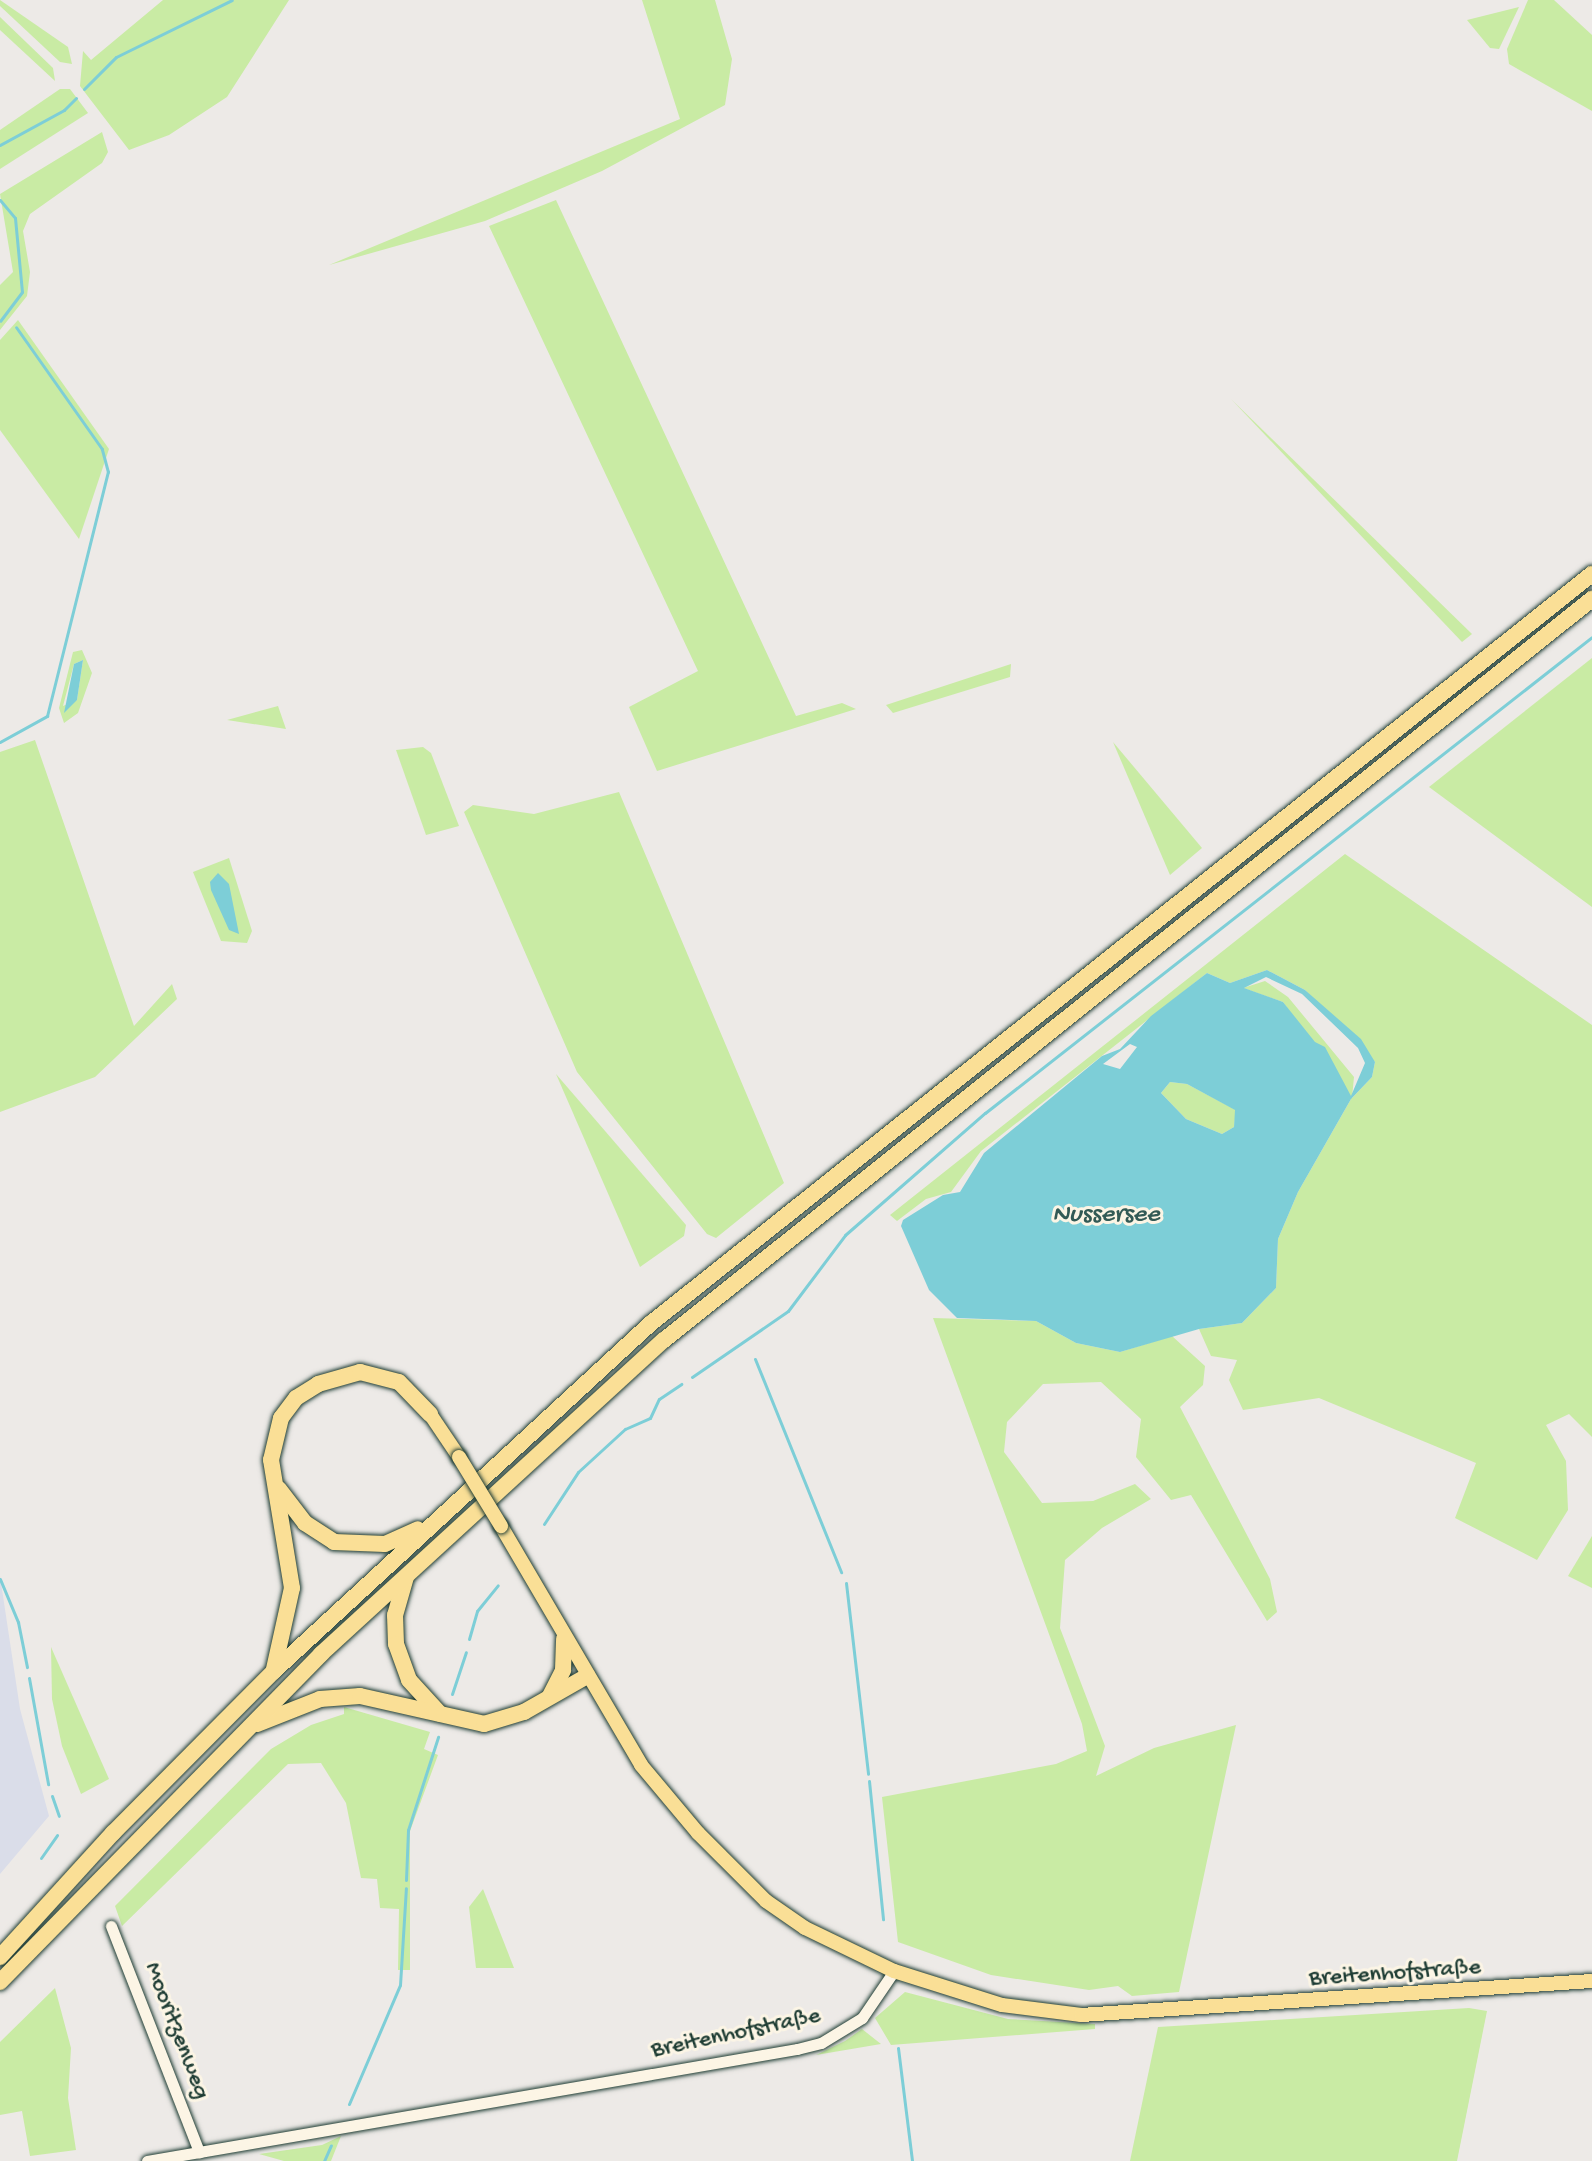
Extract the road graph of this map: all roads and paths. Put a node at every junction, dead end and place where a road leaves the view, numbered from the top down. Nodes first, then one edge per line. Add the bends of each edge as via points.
1 (1592, 574) edge
2 (1592, 599) edge
3 (430, 1414) joint
4 (272, 1477) junction
5 (442, 1513) junction
6 (409, 1571) junction
7 (564, 1639) junction
8 (274, 1671) junction
9 (587, 1676) junction
10 (549, 1698) junction
11 (448, 1719) junction
12 (241, 1732) junction
13 (111, 1926) dead end
14 (0, 1957) edge
15 (894, 1971) junction
16 (1592, 1981) edge
17 (0, 1982) edge
18 (199, 2152) junction
19 (147, 2161) edge

1 - 5 highway via 650,1324
2 - 6 highway via 664,1340
3 - 4 highway via 408,1388 379,1375 360,1372 318,1384 281,1418 271,1442
3 - 7 main road, bridge
4 - 5 highway via 305,1523 334,1542 385,1544
4 - 8 highway via 292,1588
5 - 8 highway
6 - 11 highway via 395,1615 396,1644 409,1680 430,1707
6 - 12 highway
7 - 9 main road
7 - 10 highway via 563,1670
8 - 14 highway via 113,1833
9 - 10 highway
9 - 15 main road via 641,1765 698,1833 766,1901 833,1943
10 - 11 highway via 505,1720 484,1724
11 - 12 highway via 360,1696 320,1699
12 - 17 highway
13 - 18 street, Mooritzenweg
15 - 16 main road, Breitenhofstraße via 1002,2005 1081,2015
15 - 18 street, Breitenhofstraße via 862,2018 809,2046
18 - 19 street, Breitenhofstraße

